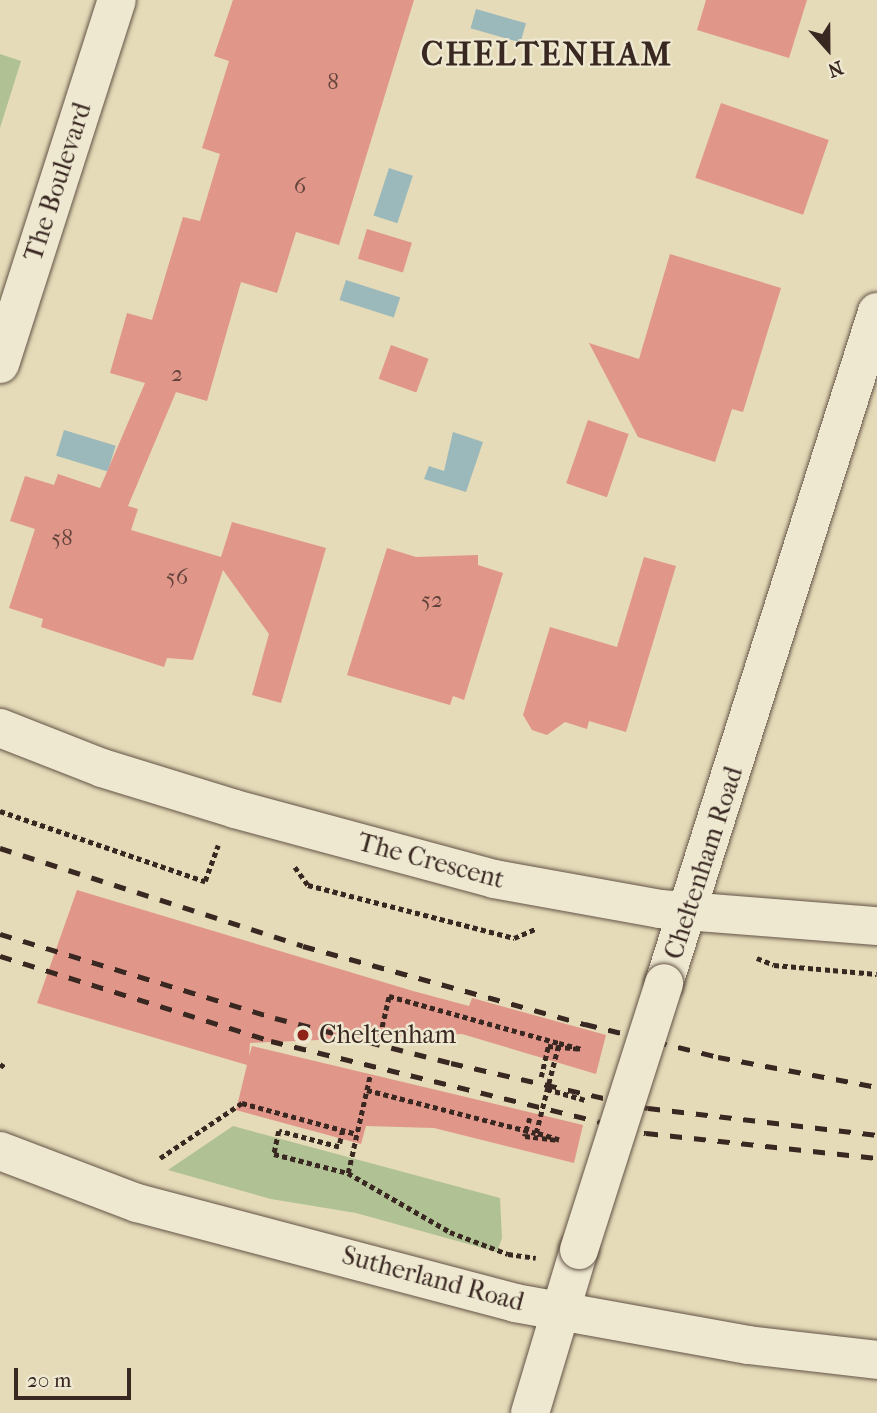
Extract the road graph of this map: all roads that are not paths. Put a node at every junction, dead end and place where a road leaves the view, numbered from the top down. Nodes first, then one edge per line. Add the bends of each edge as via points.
1 (117, 0) edge
2 (877, 312) edge
3 (0, 364) edge
4 (0, 728) edge
5 (689, 911) junction
6 (877, 926) edge
7 (0, 1151) edge
8 (560, 1311) junction
9 (877, 1360) edge
10 (530, 1413) edge

1 - 3 street, The Boulevard
2 - 5 street, Cheltenham Road
4 - 5 street, The Crescent via 102,768 235,809 494,879
5 - 6 street, The Crescent
5 - 8 street, Cheltenham Road, bridge via 561,1253
7 - 8 street, Sutherland Road via 137,1203
8 - 9 street, Sutherland Road via 748,1345
8 - 10 street, Cheltenham Road

